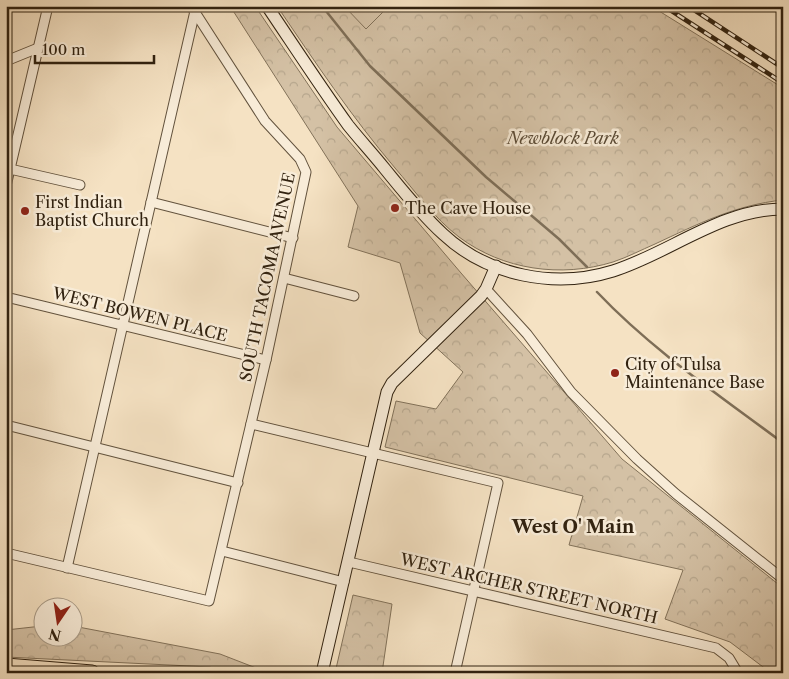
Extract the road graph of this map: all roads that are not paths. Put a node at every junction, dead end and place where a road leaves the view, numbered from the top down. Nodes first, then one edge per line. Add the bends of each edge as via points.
1 (48, 6) edge
2 (267, 6) edge
3 (193, 8) edge
4 (38, 48) junction
5 (6, 60) edge
6 (10, 169) junction
7 (6, 186) edge
8 (80, 186) dead end
9 (151, 202) junction
10 (783, 209) edge
11 (293, 238) junction
12 (496, 266) junction
13 (284, 278) junction
14 (486, 289) junction
15 (354, 296) dead end
16 (6, 297) edge
17 (122, 325) junction
18 (266, 360) junction
19 (251, 424) junction
20 (6, 426) edge
21 (96, 447) junction
22 (373, 454) junction
23 (238, 482) junction
24 (222, 551) junction
25 (6, 553) edge
26 (349, 562) junction
27 (67, 568) junction
28 (783, 579) edge
29 (344, 582) junction
30 (474, 590) junction
31 (6, 666) edge
32 (92, 673) edge
33 (322, 673) edge
34 (455, 673) edge
35 (738, 673) edge

1 - 4 street
2 - 12 main road via 349,126 424,214 455,244
3 - 9 street
3 - 11 street, SOUTH TACOMA AVENUE via 265,122 306,168
4 - 5 street
4 - 6 street
6 - 7 street
6 - 8 street
9 - 11 street
9 - 17 street
10 - 12 main road via 766,210 713,225 624,267 596,275 546,279
11 - 13 street, SOUTH TACOMA AVENUE
12 - 14 main road
13 - 15 street
13 - 18 street, SOUTH TACOMA AVENUE
14 - 22 main road via 392,383 386,395
14 - 28 street via 527,334 571,392 637,459
16 - 17 street, WEST BOWEN PLACE
17 - 18 street, WEST BOWEN PLACE
17 - 21 street
18 - 19 street, SOUTH TACOMA AVENUE
19 - 22 street
19 - 23 street, SOUTH TACOMA AVENUE
20 - 21 street
21 - 23 street
21 - 27 street
22 - 26 main road
22 - 30 street via 498,483
23 - 24 street, SOUTH TACOMA AVENUE
24 - 27 street, SOUTH TACOMA AVENUE via 209,601
24 - 29 street
25 - 27 street
26 - 29 main road
26 - 30 street, WEST ARCHER STREET NORTH
29 - 33 main road
30 - 34 street
30 - 35 street, WEST ARCHER STREET NORTH via 716,648 729,658
31 - 32 highway

